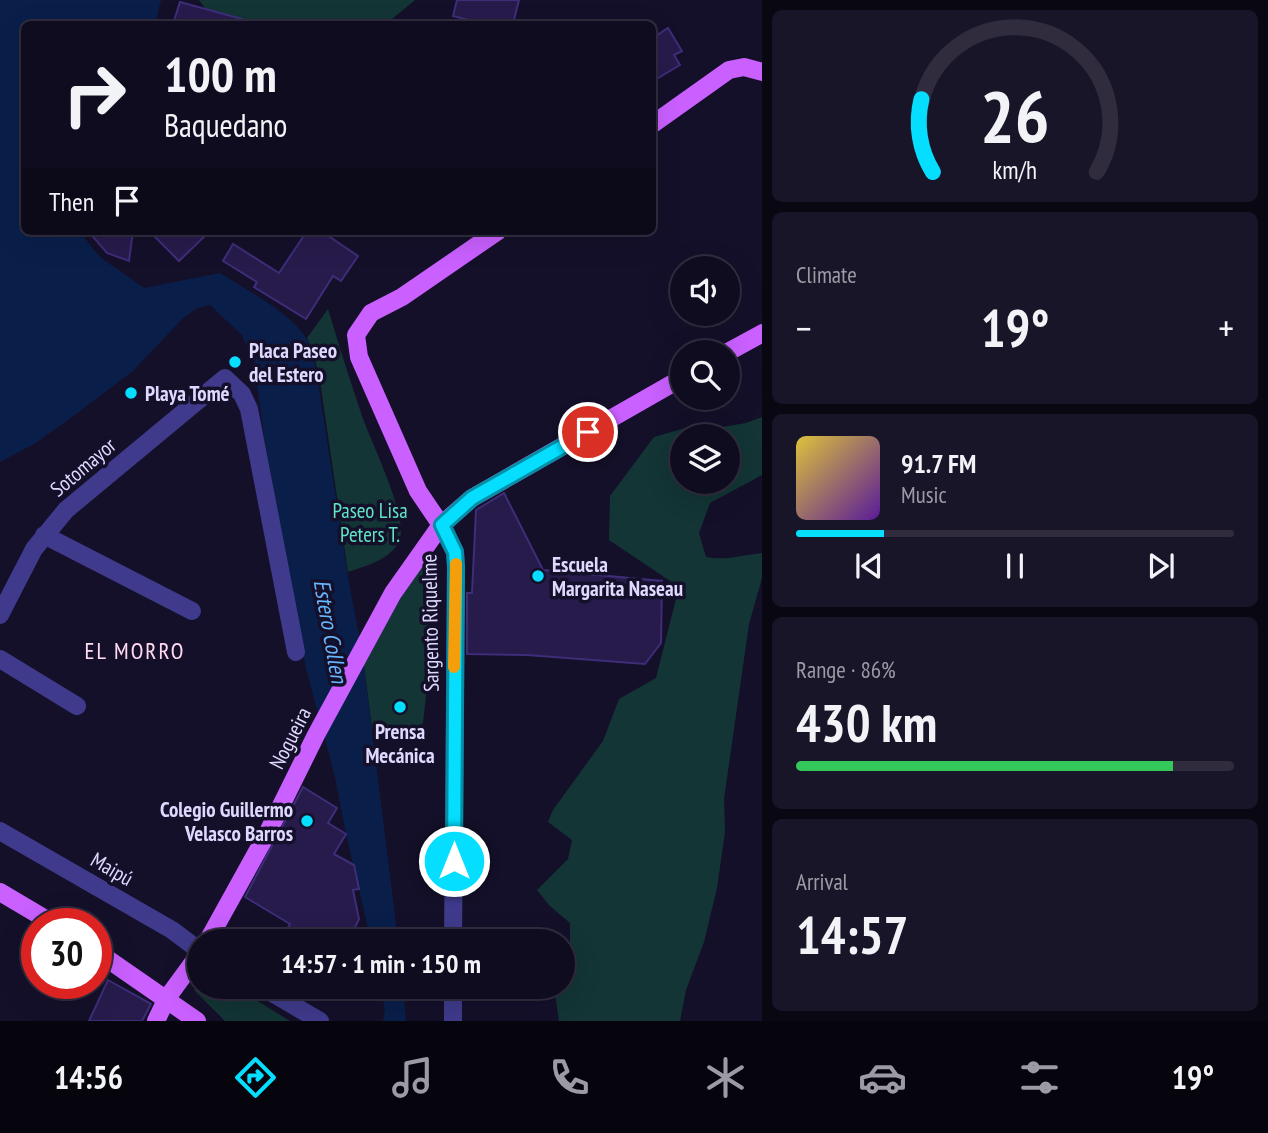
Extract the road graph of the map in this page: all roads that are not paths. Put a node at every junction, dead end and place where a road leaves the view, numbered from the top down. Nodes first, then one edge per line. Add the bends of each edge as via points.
1 (762, 72) edge
2 (656, 122) edge
3 (492, 235) edge
4 (762, 333) edge
5 (740, 345) edge
6 (670, 385) edge
7 (442, 525) junction
8 (44, 535) junction
9 (192, 611) dead end
10 (0, 615) edge
11 (296, 652) dead end
12 (0, 659) edge
13 (77, 706) dead end
14 (0, 831) edge
15 (0, 892) edge
16 (27, 908) edge
17 (214, 929) edge
18 (453, 929) edge
19 (187, 942) edge
20 (112, 962) edge
21 (187, 970) edge
22 (167, 998) junction
23 (282, 999) edge
24 (453, 999) edge
25 (156, 1021) edge
26 (197, 1021) edge
27 (320, 1021) edge
28 (453, 1021) edge

1 - 2 main road via 744,68 722,74
3 - 7 main road, Sargento Riquelme via 371,313 356,335 359,357 418,491
4 - 5 main road
6 - 7 main road, Nogueira via 472,498
7 - 17 main road, Nogueira via 393,593
7 - 18 street, Sargento Riquelme via 455,552 456,567
8 - 9 street
8 - 10 street, Sotomayor
8 - 11 street, Sotomayor via 65,510 225,378 242,394 249,409
12 - 13 street
14 - 19 street, Maipú
15 - 16 main road
20 - 22 main road
21 - 22 main road
22 - 25 main road
22 - 26 main road
23 - 27 street
24 - 28 street

